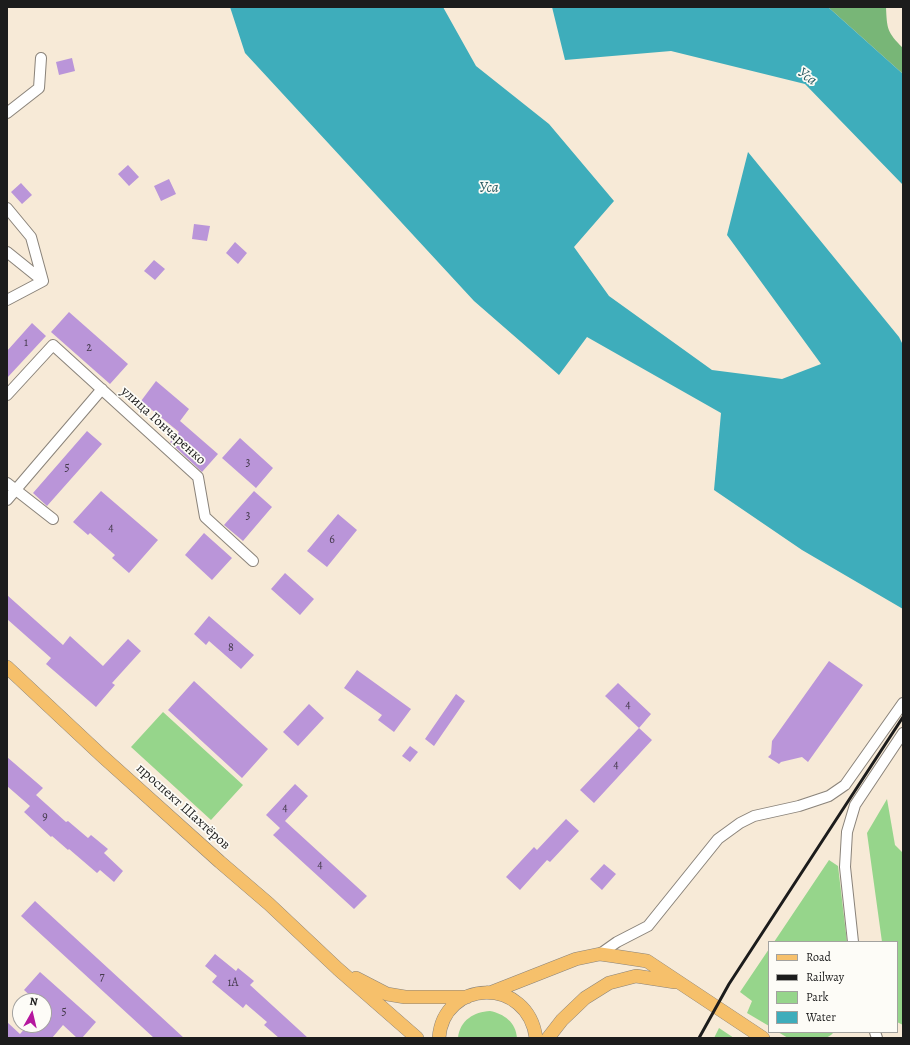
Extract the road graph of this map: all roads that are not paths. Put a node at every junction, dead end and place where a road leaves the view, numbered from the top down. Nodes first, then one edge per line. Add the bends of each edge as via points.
1 (41, 58) dead end
2 (7, 113) edge
3 (7, 208) edge
4 (7, 252) edge
5 (43, 281) junction
6 (7, 300) edge
7 (102, 389) junction
8 (7, 395) edge
9 (7, 483) edge
10 (16, 490) junction
11 (7, 500) edge
12 (53, 519) dead end
13 (253, 561) dead end
14 (7, 667) edge
15 (903, 704) edge
16 (903, 733) edge
17 (853, 941) edge
18 (600, 954) junction
19 (338, 969) junction
20 (682, 983) junction
21 (492, 992) junction
22 (467, 997) junction
23 (417, 1038) edge
24 (439, 1038) edge
25 (536, 1038) edge
26 (548, 1038) edge
27 (763, 1038) edge

1 - 2 street via 39,88
3 - 5 street via 32,237
4 - 5 street
5 - 6 street
7 - 8 street, улица Гончаренко via 53,345
7 - 10 street, улица Гончаренко
7 - 13 street, улица Гончаренко via 198,477 205,517
9 - 10 street
10 - 11 street, улица Гончаренко
10 - 12 street
14 - 19 main road, проспект Шахтёров via 101,755 270,904
15 - 18 street via 846,785 829,796 754,816 740,823 718,839 648,926
16 - 17 street via 855,805 847,832 845,867
18 - 20 main road via 647,961
18 - 21 main road via 576,959
19 - 22 main road via 387,994 405,997
19 - 23 main road
20 - 26 main road via 636,976 609,983 585,998
20 - 27 main road
21 - 22 main road
21 - 25 main road via 507,996 519,1004 529,1015
22 - 24 main road via 454,1005 445,1017

